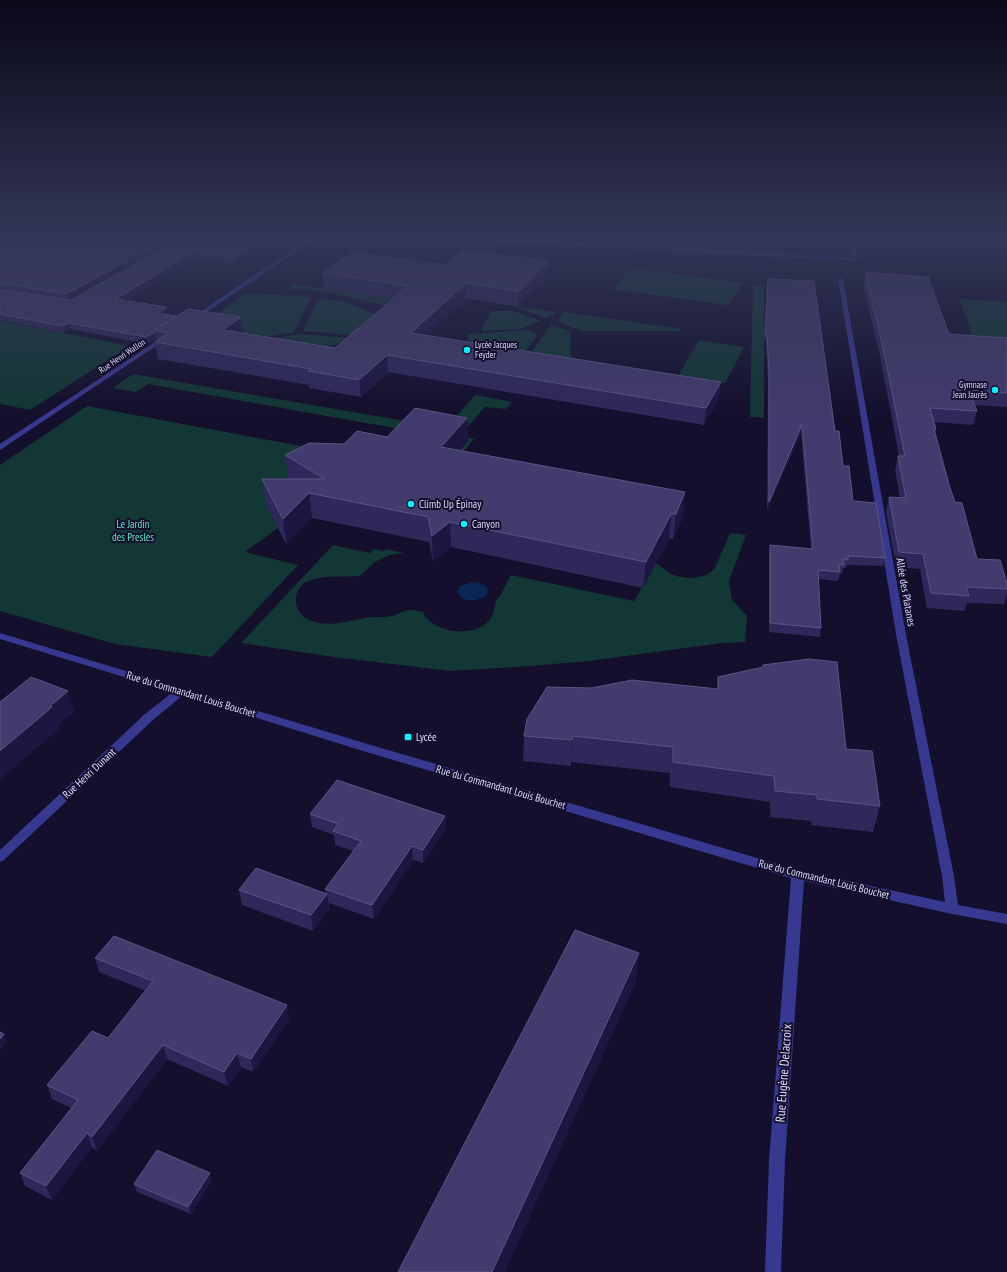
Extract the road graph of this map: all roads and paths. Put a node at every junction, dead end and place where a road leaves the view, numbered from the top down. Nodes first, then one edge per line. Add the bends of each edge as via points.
1 (225, 297) edge
2 (843, 297) edge
3 (187, 323) edge
4 (174, 332) edge
5 (0, 448) edge
6 (0, 636) edge
7 (180, 692) junction
8 (0, 857) edge
9 (798, 875) junction
10 (952, 909) junction
11 (1007, 919) edge
12 (773, 1272) edge

1 - 3 street
2 - 10 street, Allée des Platanes via 900,632 948,876
4 - 5 street, Rue Henri Wallon
6 - 7 street, Rue du Commandant Louis Bouchet
7 - 8 street, Rue Henri Dunant via 149,717
7 - 9 street, Rue du Commandant Louis Bouchet
9 - 10 street, Rue du Commandant Louis Bouchet
9 - 12 street, Rue Eugène Delacroix via 777,1160
10 - 11 street, Rue du Commandant Louis Bouchet

